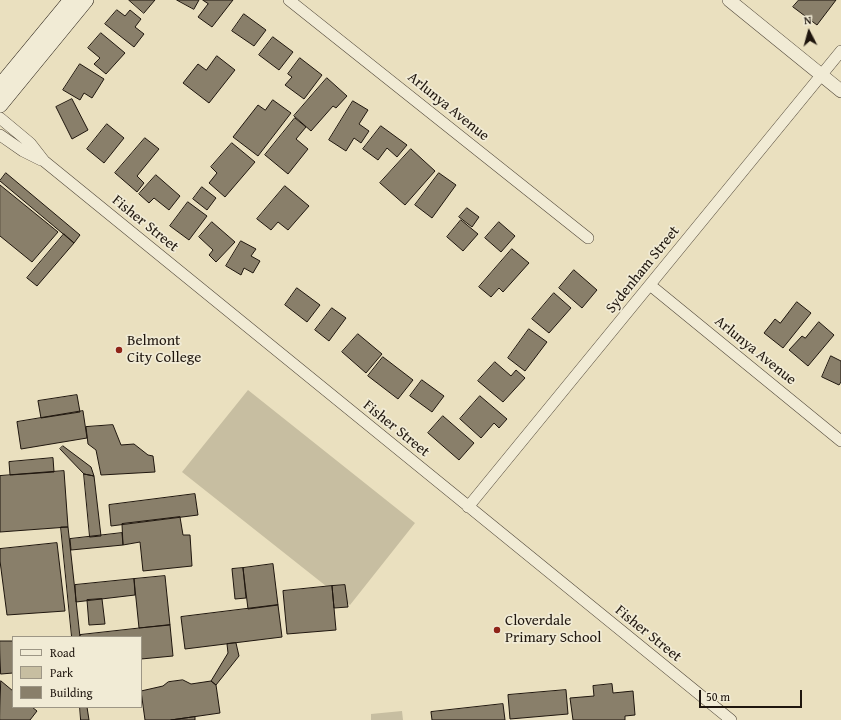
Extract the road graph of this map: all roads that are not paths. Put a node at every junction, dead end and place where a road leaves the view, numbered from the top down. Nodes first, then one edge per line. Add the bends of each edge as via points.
1 (71, 0) edge
2 (86, 0) edge
3 (290, 0) edge
4 (729, 0) edge
5 (841, 50) edge
6 (821, 75) junction
7 (0, 86) edge
8 (841, 90) edge
9 (0, 105) edge
10 (0, 118) edge
11 (0, 136) edge
12 (44, 161) junction
13 (588, 238) dead end
14 (650, 285) junction
15 (841, 441) edge
16 (468, 507) junction
17 (731, 720) edge

1 - 7 main road
2 - 9 main road
3 - 13 street, Arlunya Avenue
4 - 6 street
5 - 6 street, Sydenham Street
6 - 8 street
6 - 14 street, Sydenham Street
10 - 12 street, Fisher Street via 30,143
11 - 12 street, Fisher Street
12 - 16 street, Fisher Street
14 - 15 street, Arlunya Avenue
14 - 16 street, Sydenham Street
16 - 17 street, Fisher Street

